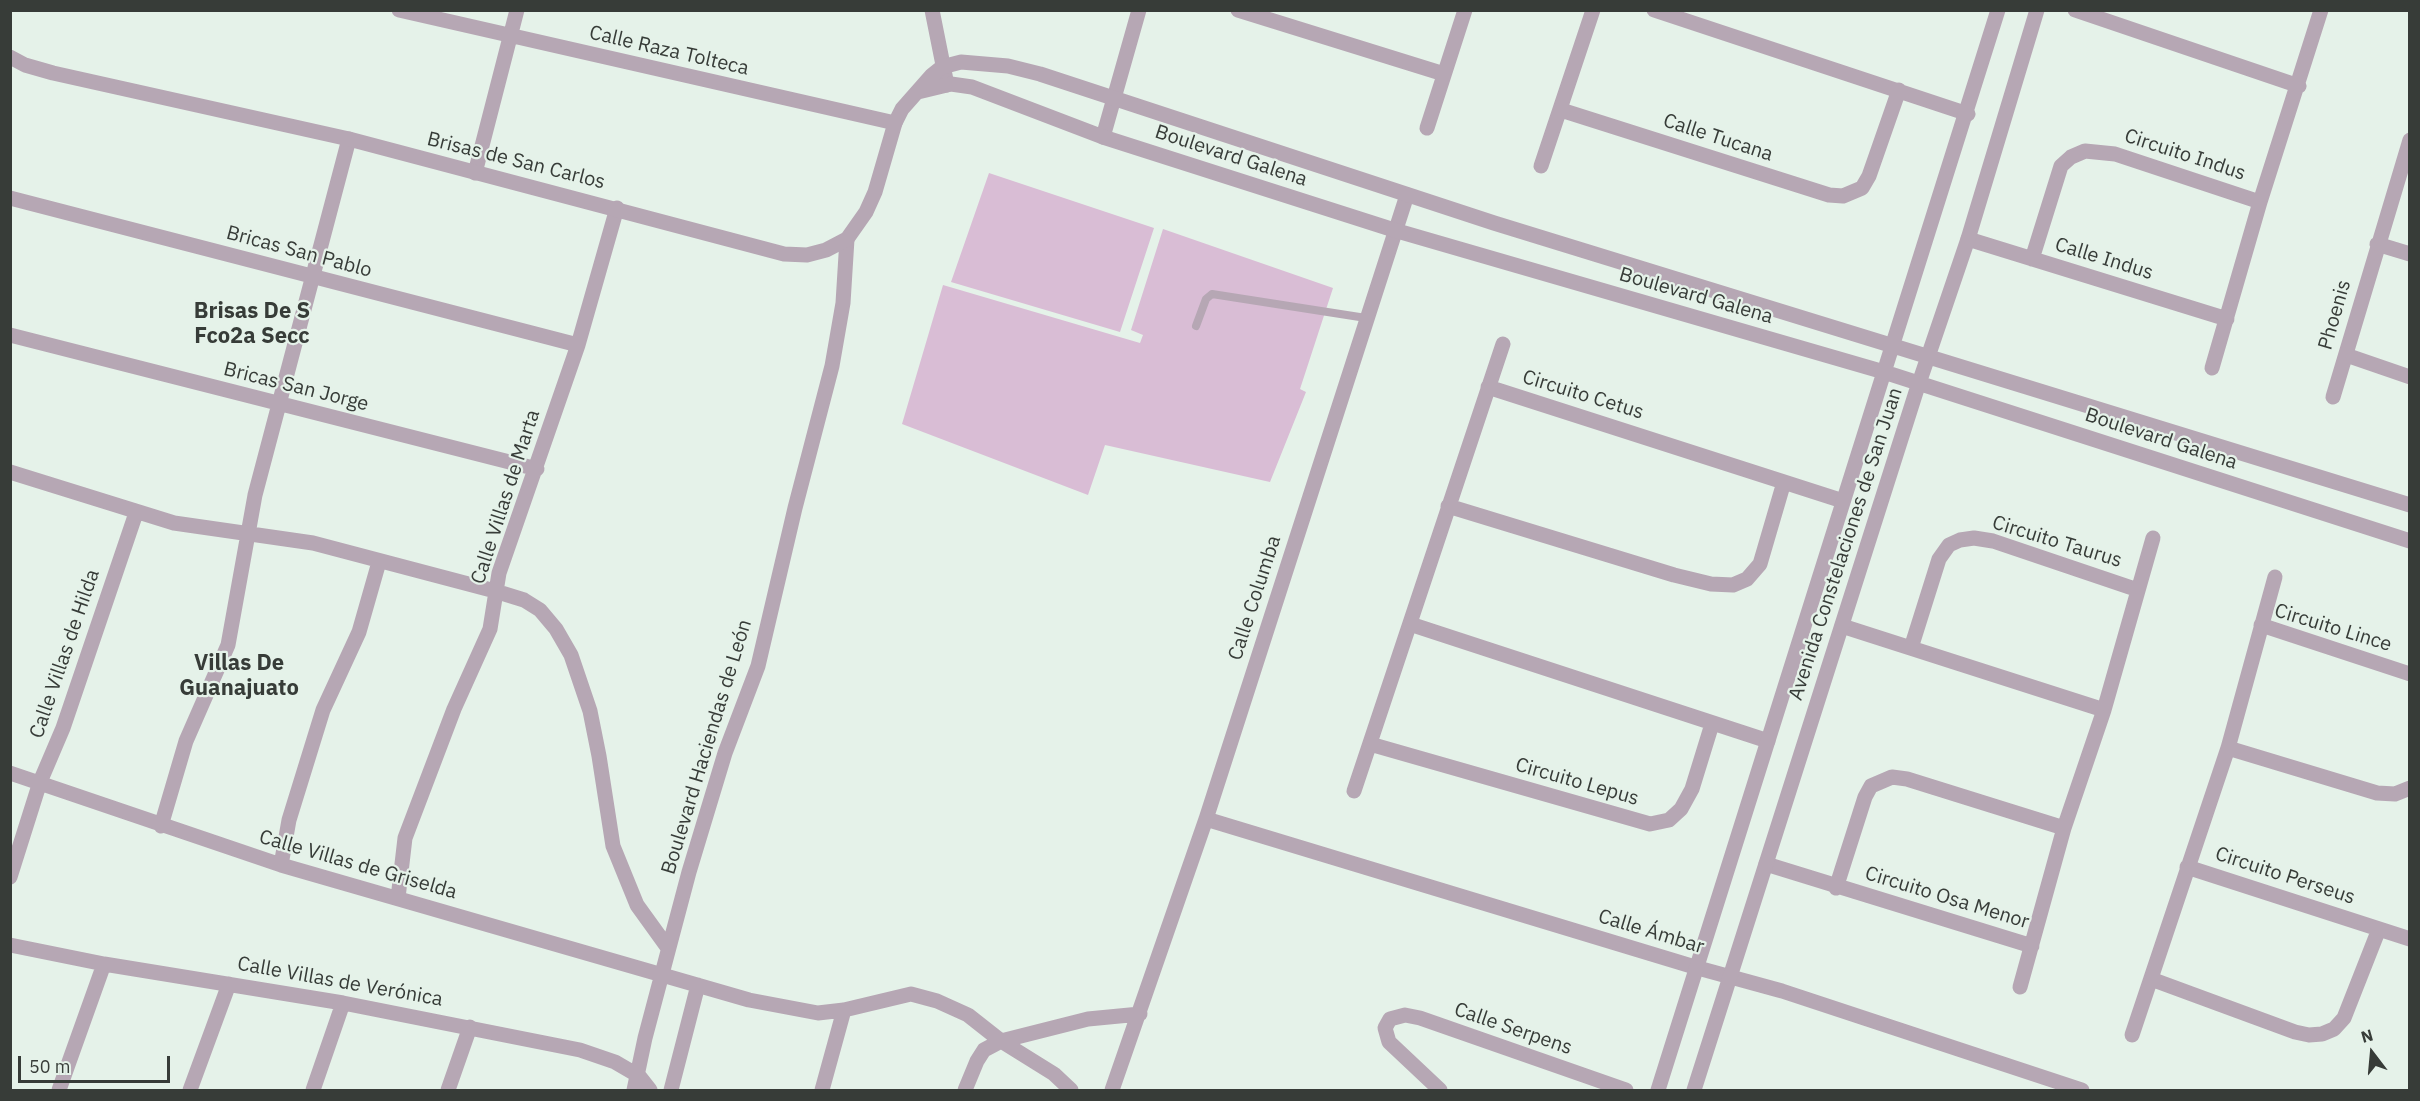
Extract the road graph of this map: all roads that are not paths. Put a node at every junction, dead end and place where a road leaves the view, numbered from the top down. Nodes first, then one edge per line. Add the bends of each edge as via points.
1 (399, 10) edge
2 (517, 10) edge
3 (1139, 10) edge
4 (1238, 10) edge
5 (1465, 10) edge
6 (1593, 10) edge
7 (1654, 10) edge
8 (1998, 10) edge
9 (2037, 10) edge
10 (2075, 10) edge
11 (2321, 10) edge
12 (929, 11) edge
13 (2111, 16) edge
14 (510, 36) junction
15 (10, 57) edge
16 (942, 67) junction
17 (1444, 74) junction
18 (947, 85) junction
19 (2299, 86) junction
20 (1899, 90) junction
21 (918, 92) junction
22 (1112, 99) junction
23 (1561, 110) junction
24 (1968, 114) junction
25 (895, 123) junction
26 (1427, 128) dead end
27 (1103, 137) junction
28 (349, 139) junction
29 (2409, 140) edge
30 (1541, 166) dead end
31 (475, 173) junction
32 (1407, 195) junction
33 (10, 198) edge
34 (2260, 202) junction
35 (617, 208) junction
36 (1394, 230) junction
37 (847, 239) junction
38 (1968, 239) junction
39 (2377, 244) junction
40 (2409, 254) edge
41 (2032, 259) junction
42 (311, 277) junction
43 (1366, 318) junction
44 (2227, 319) junction
45 (1196, 326) dead end
46 (10, 335) edge
47 (1503, 344) dead end
48 (578, 345) junction
49 (1893, 346) junction
50 (2346, 356) junction
51 (1928, 357) junction
52 (2212, 368) dead end
53 (1884, 372) junction
54 (2409, 376) edge
55 (1919, 384) junction
56 (1488, 387) junction
57 (2333, 398) dead end
58 (280, 405) junction
59 (537, 469) junction
60 (10, 472) edge
61 (1784, 482) junction
62 (1843, 501) junction
63 (2409, 505) edge
64 (1448, 506) junction
65 (136, 513) junction
66 (247, 534) junction
67 (2153, 538) dead end
68 (2409, 541) edge
69 (379, 562) junction
70 (2275, 577) dead end
71 (2138, 590) junction
72 (495, 591) junction
73 (1410, 624) junction
74 (2261, 625) junction
75 (1842, 626) junction
76 (1911, 648) junction
77 (2409, 674) edge
78 (2104, 710) junction
79 (1712, 724) junction
80 (1768, 741) junction
81 (1370, 744) junction
82 (2228, 748) junction
83 (10, 773) edge
84 (2082, 778) joint
85 (40, 782) junction
86 (2409, 788) edge
87 (1354, 791) dead end
88 (1206, 819) junction
89 (161, 826) junction
90 (2064, 828) junction
91 (1766, 864) junction
92 (281, 865) junction
93 (2187, 867) junction
94 (10, 877) edge
95 (1836, 888) junction
96 (398, 898) junction
97 (2379, 929) junction
98 (2409, 939) edge
99 (10, 945) edge
100 (2032, 946) junction
101 (668, 948) junction
102 (104, 964) junction
103 (1698, 968) junction
104 (660, 976) junction
105 (1729, 977) junction
106 (2151, 979) junction
107 (229, 984) junction
108 (698, 985) junction
109 (2020, 987) dead end
110 (344, 1003) junction
111 (844, 1010) junction
112 (1140, 1014) junction
113 (470, 1027) junction
114 (2132, 1035) dead end
115 (1001, 1041) junction
116 (637, 1083) edge
117 (59, 1090) edge
118 (190, 1090) edge
119 (313, 1090) edge
120 (448, 1090) edge
121 (650, 1090) edge
122 (671, 1090) edge
123 (822, 1090) edge
124 (965, 1090) edge
125 (1071, 1090) edge
126 (1112, 1090) edge
127 (1440, 1090) edge
128 (1626, 1090) edge
129 (1658, 1090) edge
130 (1694, 1090) edge
131 (2082, 1090) edge

1 - 14 street, Calle Raza Tolteca
2 - 14 street
3 - 22 street
4 - 17 street
5 - 17 street
6 - 23 street
7 - 20 street
8 - 24 street, Avenida Constelaciones de San Juan
9 - 38 street, Avenida Constelaciones de San Juan
10 - 13 street
11 - 19 street
12 - 16 street
13 - 19 street
14 - 25 street, Calle Raza Tolteca
14 - 31 street
15 - 28 street, Brisas de San Carlos via 53,73
16 - 18 street
16 - 21 street, Brisas de San Carlos
16 - 22 street, Boulevard Galena via 971,61 1040,74
17 - 26 street
18 - 21 street
18 - 27 street, Boulevard Galena via 972,87
19 - 34 street
20 - 23 street, Calle Tucana via 1869,176 1862,188 1843,196 1829,195
20 - 24 street
21 - 25 street, Brisas de San Carlos
22 - 27 street
22 - 32 street, Boulevard Galena
23 - 30 street
24 - 49 street, Avenida Constelaciones de San Juan
25 - 37 street, Brisas de San Carlos via 875,192
27 - 36 street, Boulevard Galena
28 - 31 street, Brisas de San Carlos
28 - 42 street
29 - 39 street, Phoenis
31 - 35 street, Brisas de San Carlos
32 - 36 street, Calle Columba
32 - 49 street, Boulevard Galena
33 - 42 street, Bricas San Pablo
34 - 41 street, Circuito Indus via 2115,154 2085,151 2061,166
34 - 44 street, Circuito Indus
35 - 37 street, Brisas de San Carlos via 784,254 807,255
35 - 48 street, Calle Villas de Marta
36 - 43 street, Calle Columba
36 - 53 street, Boulevard Galena
37 - 101 street, Boulevard Haciendas de León via 843,303 832,366 758,666 725,753
38 - 41 street, Calle Indus
38 - 51 street, Avenida Constelaciones de San Juan
39 - 40 street
39 - 50 street, Phoenis
41 - 44 street, Calle Indus
42 - 48 street, Bricas San Pablo
42 - 58 street
43 - 45 lane via 1212,294 1206,299
43 - 88 street, Calle Columba
44 - 52 street, Circuito Indus
46 - 58 street, Bricas San Jorge
47 - 56 street
48 - 59 street, Calle Villas de Marta
49 - 51 street, Boulevard Galena
49 - 53 street, Avenida Constelaciones de San Juan
50 - 54 street
50 - 57 street, Phoenis
51 - 55 street, Avenida Constelaciones de San Juan
51 - 63 street, Boulevard Galena
53 - 55 street, Boulevard Galena
53 - 62 street, Avenida Constelaciones de San Juan
55 - 68 street, Boulevard Galena
55 - 75 street, Avenida Constelaciones de San Juan
56 - 61 street, Circuito Cetus
56 - 64 street
58 - 59 street, Bricas San Jorge
58 - 66 street
59 - 72 street, Calle Villas de Marta
60 - 65 street
61 - 62 street, Circuito Cetus
61 - 64 street via 1760,564 1747,579 1733,585 1674,575
62 - 80 street, Avenida Constelaciones de San Juan
64 - 73 street
65 - 66 street
65 - 85 street, Calle Villas de Hilda via 63,728
66 - 69 street via 313,543
66 - 89 street via 228,645 186,741
67 - 71 street
69 - 72 street
69 - 92 street via 359,632 323,710 289,820
70 - 74 street
71 - 76 street, Circuito Taurus via 1993,541 1960,540 1949,545 1939,559
71 - 78 street, Circuito Taurus
72 - 96 street, Calle Villas de Marta via 490,628 453,709 405,838
72 - 101 street via 540,610 571,656 600,756 613,846 637,905
73 - 79 street
73 - 81 street
74 - 77 street, Circuito Lince
74 - 82 street, Circuito Lince
75 - 76 street
75 - 91 street, Avenida Constelaciones de San Juan
76 - 78 street
78 - 84 street, Circuito Taurus
79 - 80 street
79 - 81 street, Circuito Lepus via 1682,809 1669,820 1650,824
80 - 103 street, Avenida Constelaciones de San Juan
81 - 87 street
82 - 86 street via 2377,793 2395,794
82 - 93 street, Circuito Lince
83 - 85 street, Calle Villas de Griselda
84 - 90 street, Circuito Osa Menor
85 - 89 street, Calle Villas de Griselda
85 - 94 street, Calle Villas de Hilda
88 - 103 street, Calle Ámbar
88 - 112 street, Calle Columba
89 - 92 street, Calle Villas de Griselda
90 - 95 street, Circuito Osa Menor via 1892,777 1871,786 1865,797
90 - 100 street, Circuito Osa Menor
91 - 95 street, Circuito Osa Menor
91 - 105 street, Avenida Constelaciones de San Juan
92 - 96 street, Calle Villas de Griselda
93 - 97 street, Circuito Perseus
93 - 106 street, Circuito Perseus
95 - 100 street, Circuito Osa Menor
96 - 104 street, Calle Villas de Griselda
97 - 98 street, Circuito Perseus
97 - 106 street via 2344,1018 2334,1029 2322,1034 2295,1032
99 - 102 street, Calle Villas de Verónica
100 - 109 street
101 - 104 street, Boulevard Haciendas de León
102 - 107 street, Calle Villas de Verónica
102 - 117 street
103 - 105 street, Calle Ámbar
103 - 129 street, Avenida Constelaciones de San Juan
104 - 108 street, Calle Villas de Griselda
104 - 116 street, Boulevard Haciendas de León
105 - 130 street, Avenida Constelaciones de San Juan
105 - 131 street, Calle Ámbar
106 - 114 street, Circuito Perseus
107 - 110 street, Calle Villas de Verónica
107 - 118 street
108 - 111 street, Calle Villas de Griselda via 749,1000 818,1012
108 - 122 street
110 - 113 street, Calle Villas de Verónica
110 - 119 street
111 - 115 street, Calle Villas de Griselda via 911,994 937,1000 968,1015
111 - 123 street
112 - 115 street via 1088,1019
112 - 126 street, Calle Columba
113 - 116 street, Calle Villas de Verónica via 580,1050 615,1062
113 - 120 street
115 - 124 street via 984,1050
115 - 125 street, Calle Villas de Griselda via 1031,1058
116 - 121 street, Calle Villas de Verónica
127 - 128 street, Calle Serpens via 1389,1042 1385,1028 1394,1017 1420,1018

